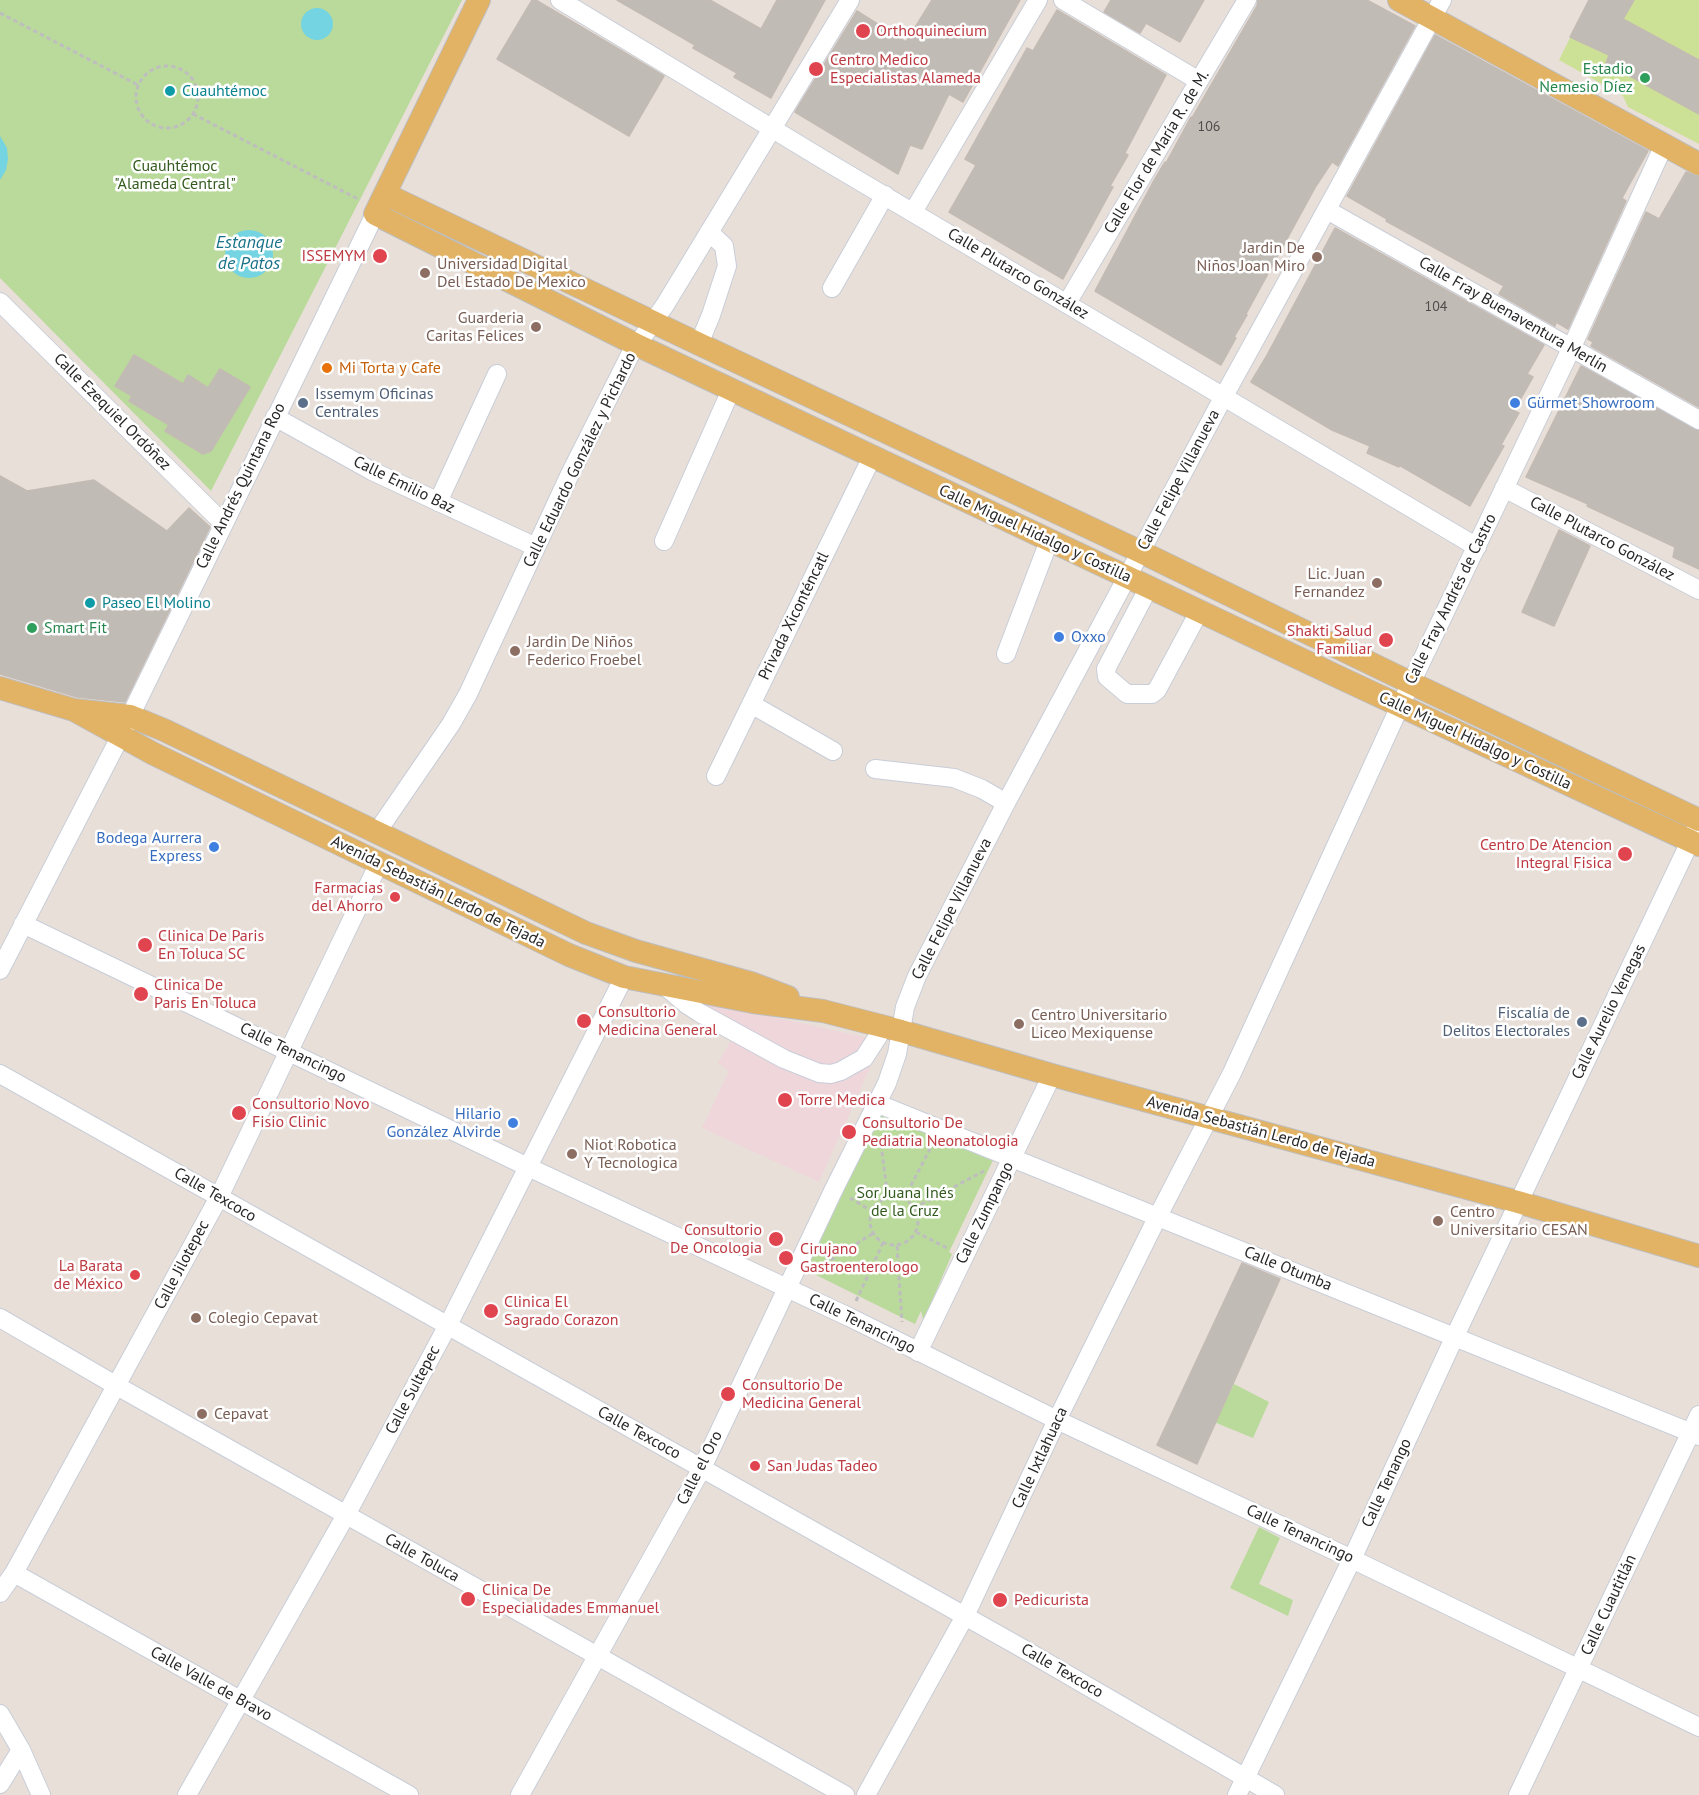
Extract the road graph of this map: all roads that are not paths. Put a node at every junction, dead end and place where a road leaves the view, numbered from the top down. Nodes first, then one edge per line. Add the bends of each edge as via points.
1 (479, 0) edge
2 (560, 0) edge
3 (850, 0) edge
4 (1038, 0) edge
5 (1063, 0) edge
6 (1247, 0) edge
7 (1399, 0) edge
8 (1437, 9) edge
9 (1199, 81) junction
10 (771, 128) junction
11 (1664, 145) junction
12 (1699, 164) edge
13 (885, 195) junction
14 (379, 206) junction
15 (1327, 210) junction
16 (913, 212) junction
17 (709, 232) junction
18 (832, 288) dead end
19 (0, 302) edge
20 (1067, 303) junction
21 (654, 323) junction
22 (699, 344) junction
23 (637, 345) junction
24 (1571, 349) junction
25 (497, 374) dead end
26 (731, 390) junction
27 (1224, 396) junction
28 (275, 417) junction
29 (1699, 420) edge
30 (872, 457) junction
31 (1504, 488) junction
32 (438, 502) junction
33 (223, 523) junction
34 (663, 541) dead end
35 (1049, 541) junction
36 (536, 547) junction
37 (1477, 547) junction
38 (1141, 552) junction
39 (1128, 578) junction
40 (1149, 587) junction
41 (1699, 590) edge
42 (1199, 612) junction
43 (1006, 654) dead end
44 (1411, 683) junction
45 (0, 688) edge
46 (751, 704) junction
47 (1400, 706) junction
48 (125, 726) junction
49 (833, 751) dead end
50 (875, 769) dead end
51 (716, 776) dead end
52 (1006, 802) junction
53 (377, 832) junction
54 (1697, 832) edge
55 (379, 863) junction
56 (23, 924) junction
57 (0, 970) edge
58 (624, 977) junction
59 (666, 987) junction
60 (823, 1011) junction
61 (893, 1029) junction
62 (290, 1051) junction
63 (0, 1074) edge
64 (1052, 1075) junction
65 (876, 1103) junction
66 (1209, 1118) junction
67 (1012, 1157) junction
68 (528, 1167) junction
69 (219, 1197) junction
70 (1518, 1202) junction
71 (1158, 1216) junction
72 (1699, 1256) edge
73 (787, 1288) junction
74 (0, 1318) edge
75 (448, 1325) junction
76 (1455, 1336) junction
77 (911, 1348) junction
78 (117, 1386) junction
79 (1699, 1415) edge
80 (1057, 1420) junction
81 (1694, 1434) edge
82 (702, 1468) junction
83 (346, 1515) junction
84 (1352, 1559) junction
85 (14, 1573) junction
86 (0, 1593) edge
87 (965, 1616) junction
88 (598, 1657) junction
89 (1579, 1668) junction
90 (241, 1700) junction
91 (0, 1714) edge
92 (1699, 1727) edge
93 (21, 1750) junction
94 (1246, 1779) junction
95 (0, 1784) edge
96 (40, 1795) edge
97 (187, 1795) edge
98 (409, 1795) edge
99 (520, 1795) edge
100 (845, 1795) edge
101 (866, 1795) edge
102 (1237, 1795) edge
103 (1275, 1795) edge
104 (1518, 1795) edge

1 - 14 main road, Calle Andrés Quintana Roo
2 - 10 street, Calle Plutarco González
3 - 10 street, Calle Eduardo González y Pichardo
4 - 16 street
5 - 9 street
6 - 9 street, Calle Flor de María R. de M.
7 - 8 main road
8 - 11 main road
8 - 15 street, Calle Felipe Villanueva
9 - 20 street, Calle Flor de María R. de M.
10 - 13 street, Calle Plutarco González
10 - 17 street, Calle Eduardo González y Pichardo
11 - 12 main road
11 - 24 street, Calle Fray Andrés de Castro
13 - 16 street, Calle Plutarco González
13 - 18 street
14 - 21 main road, Calle Miguel Hidalgo y Costilla
14 - 23 main road, Calle Miguel Hidalgo y Costilla
14 - 28 street, Calle Andrés Quintana Roo
15 - 24 street, Calle Fray Buenaventura Merlín
15 - 27 street, Calle Felipe Villanueva
16 - 20 street, Calle Plutarco González
17 - 21 street, Calle Eduardo González y Pichardo
17 - 22 street via 724,246 728,266
19 - 33 street, Calle Ezequiel Ordóñez
20 - 27 street, Calle Plutarco González
21 - 22 main road, Calle Miguel Hidalgo y Costilla
21 - 23 street, Calle Eduardo González y Pichardo
22 - 38 main road, Calle Miguel Hidalgo y Costilla
23 - 26 main road, Calle Miguel Hidalgo y Costilla
23 - 36 street, Calle Eduardo González y Pichardo via 601,409
24 - 29 street, Calle Fray Buenaventura Merlín
24 - 31 street, Calle Fray Andrés de Castro
25 - 32 street
26 - 30 main road, Calle Miguel Hidalgo y Costilla
26 - 34 street
27 - 37 street, Calle Plutarco González
27 - 38 street, Calle Felipe Villanueva
28 - 32 street, Calle Emilio Baz via 372,471
28 - 33 street, Calle Andrés Quintana Roo
30 - 35 main road, Calle Miguel Hidalgo y Costilla
30 - 46 street, Privada Xiconténcatl
31 - 37 street, Calle Fray Andrés de Castro
31 - 41 street, Calle Plutarco González
32 - 36 street, Calle Emilio Baz
33 - 48 street, Calle Andrés Quintana Roo
35 - 39 main road, Calle Miguel Hidalgo y Costilla
35 - 43 street
36 - 53 street, Calle Eduardo González y Pichardo via 468,694
37 - 44 street, Calle Fray Andrés de Castro
38 - 39 street, Calle Felipe Villanueva
38 - 44 main road, Calle Miguel Hidalgo y Costilla
39 - 40 main road, Calle Miguel Hidalgo y Costilla
39 - 52 street, Calle Felipe Villanueva
40 - 42 main road, Calle Miguel Hidalgo y Costilla
40 - 42 street via 1106,669 1107,677 1127,694 1152,694 1157,690
42 - 47 main road, Calle Miguel Hidalgo y Costilla
44 - 47 street, Calle Fray Andrés de Castro
44 - 54 main road, Calle Miguel Hidalgo y Costilla
45 - 48 main road, Avenida Sebastián Lerdo de Tejada
46 - 49 street
46 - 51 street, Privada Xiconténcatl
47 - 54 main road, Calle Miguel Hidalgo y Costilla
47 - 66 street, Calle Fray Andrés de Castro
48 - 53 main road, Avenida Sebastián Lerdo de Tejada via 164,730
48 - 55 main road, Avenida Sebastián Lerdo de Tejada
48 - 56 street, Calle Andrés Quintana Roo
50 - 52 street via 954,777
52 - 61 street, Calle Felipe Villanueva
53 - 60 main road, Avenida Sebastián Lerdo de Tejada via 604,940 751,983
54 - 70 street, Calle Aurelio Venegas
55 - 58 main road, Avenida Sebastián Lerdo de Tejada via 569,955
55 - 62 street, Calle Jilotepec
56 - 57 street, Calle Andrés Quintana Roo
56 - 62 street, Calle Tenancingo
58 - 59 main road, Avenida Sebastián Lerdo de Tejada
58 - 68 street, Calle Sultepec
59 - 60 main road, Avenida Sebastián Lerdo de Tejada
59 - 61 street via 700,1013 784,1059 819,1073 841,1071 864,1058
60 - 61 main road, Avenida Sebastián Lerdo de Tejada
61 - 64 main road, Avenida Sebastián Lerdo de Tejada
61 - 65 street, Calle el Oro via 892,1068
62 - 68 street, Calle Tenancingo
62 - 69 street, Calle Jilotepec
63 - 69 street, Calle Texcoco
64 - 66 main road, Avenida Sebastián Lerdo de Tejada
64 - 67 street, Calle Zumpango
65 - 67 street, Calle Otumba
65 - 73 street, Calle el Oro
66 - 70 main road, Avenida Sebastián Lerdo de Tejada
66 - 71 street, Calle Ixtlahuaca
67 - 71 street, Calle Otumba
67 - 77 street, Calle Zumpango via 964,1256
68 - 73 street, Calle Tenancingo
68 - 75 street, Calle Sultepec
69 - 75 street, Calle Texcoco
69 - 78 street, Calle Jilotepec
70 - 72 main road, Avenida Sebastián Lerdo de Tejada
70 - 76 street, Calle Tenango
71 - 76 street, Calle Otumba
71 - 80 street, Calle Ixtlahuaca
73 - 77 street, Calle Tenancingo
73 - 82 street, Calle el Oro
74 - 78 street, Calle Toluca
75 - 82 street, Calle Texcoco
75 - 83 street, Calle Sultepec
76 - 81 street, Calle Otumba
76 - 84 street, Calle Tenango
77 - 80 street, Calle Tenancingo
78 - 83 street, Calle Toluca
78 - 85 street, Calle Jilotepec
79 - 81 street, Calle Cuautitlán
80 - 84 street, Calle Tenancingo
80 - 87 street, Calle Ixtlahuaca
81 - 89 street, Calle Cuautitlán
82 - 87 street, Calle Texcoco
82 - 88 street, Calle el Oro
83 - 88 street, Calle Toluca
83 - 90 street, Calle Sultepec
84 - 89 street, Calle Tenancingo
84 - 94 street, Calle Tenango
85 - 86 street, Calle Jilotepec
85 - 90 street, Calle Valle de Bravo
87 - 94 street, Calle Texcoco
87 - 101 street, Calle Ixtlahuaca
88 - 99 street, Calle el Oro
88 - 100 street, Calle Toluca
89 - 92 street, Calle Tenancingo
89 - 104 street, Calle Cuautitlán
90 - 97 street, Calle Sultepec
90 - 98 street, Calle Valle de Bravo
91 - 93 street
93 - 95 street
93 - 96 street
94 - 102 street, Calle Tenango
94 - 103 street, Calle Texcoco

